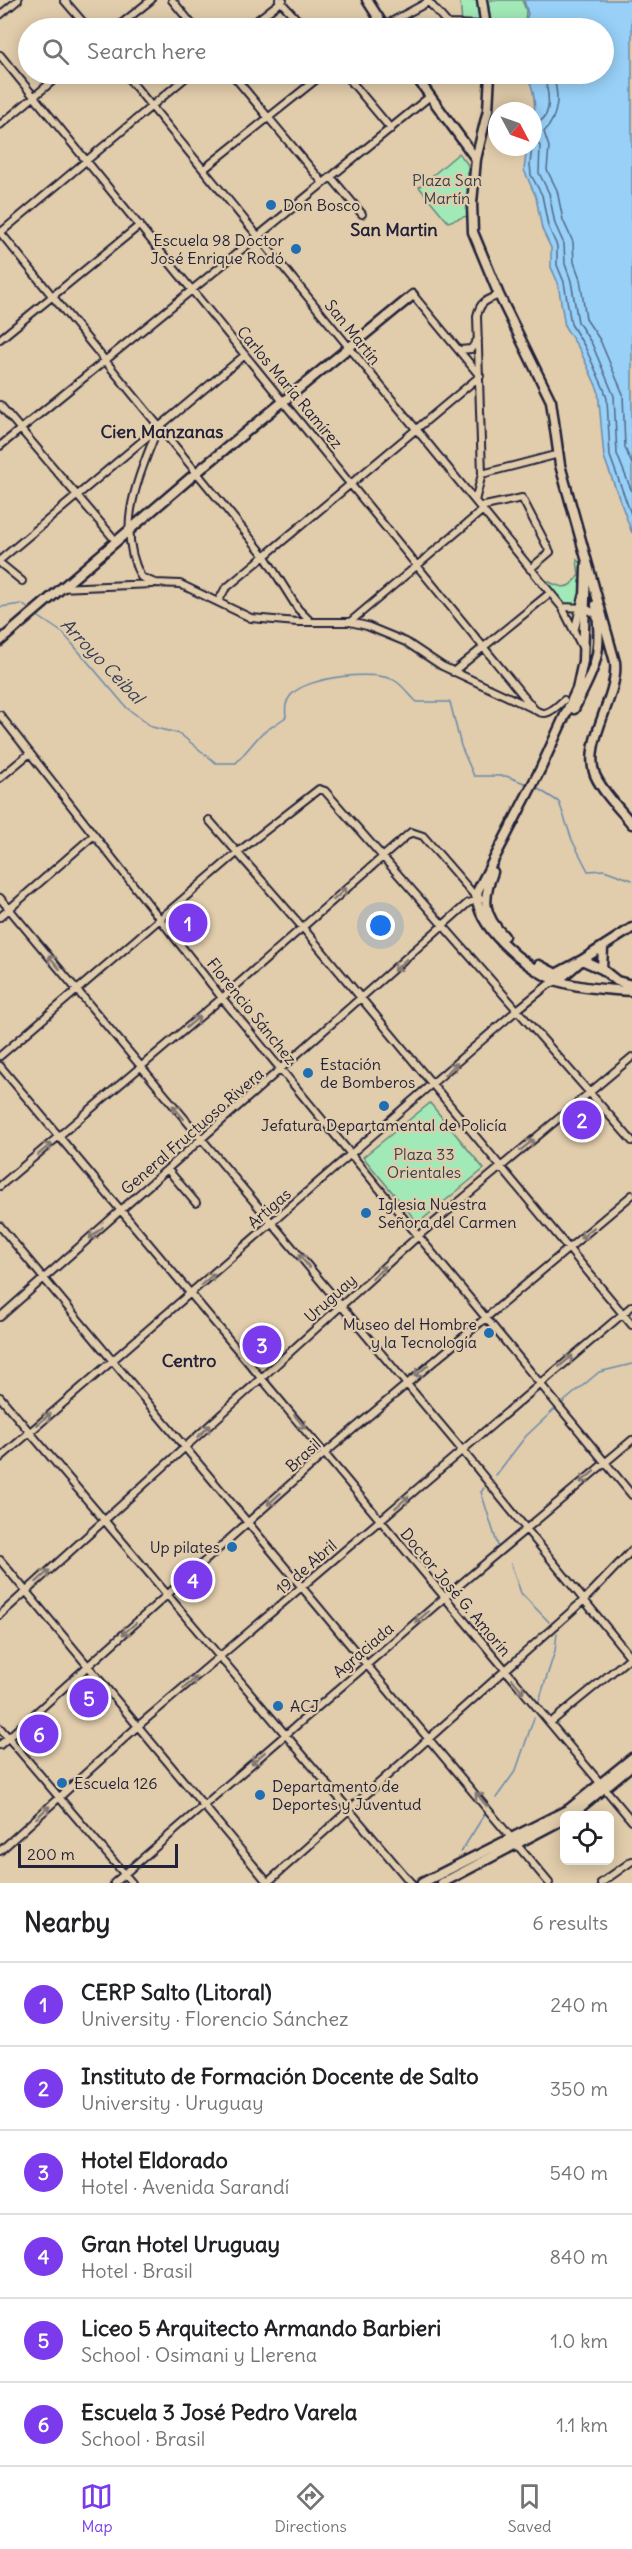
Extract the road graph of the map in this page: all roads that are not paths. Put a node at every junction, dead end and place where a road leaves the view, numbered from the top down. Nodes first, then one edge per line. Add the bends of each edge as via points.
1 (18, 0) edge
2 (64, 0) edge
3 (151, 0) edge
4 (172, 0) edge
5 (367, 0) edge
6 (482, 0) edge
7 (281, 1) edge
8 (428, 1) edge
9 (0, 15) edge
10 (79, 18) edge
11 (128, 18) edge
12 (187, 18) edge
13 (260, 18) edge
14 (296, 18) edge
15 (377, 18) edge
16 (399, 18) edge
17 (443, 18) edge
18 (485, 18) edge
19 (0, 55) edge
20 (18, 78) edge
21 (23, 84) edge
22 (49, 84) edge
23 (133, 84) edge
24 (177, 84) edge
25 (240, 84) edge
26 (310, 84) edge
27 (353, 84) edge
28 (421, 84) edge
29 (489, 84) edge
30 (33, 97) junction
31 (429, 97) junction
32 (151, 105) junction
33 (268, 117) junction
34 (0, 125) edge
35 (391, 129) junction
36 (476, 159) junction
37 (87, 160) junction
38 (204, 169) junction
39 (331, 177) junction
40 (323, 183) junction
41 (362, 214) dead end
42 (140, 225) junction
43 (0, 232) edge
44 (258, 235) junction
45 (192, 290) junction
46 (413, 295) joint
47 (499, 295) junction
48 (52, 297) junction
49 (478, 338) junction
50 (0, 339) edge
51 (349, 348) junction
52 (459, 350) junction
53 (245, 355) junction
54 (106, 361) junction
55 (480, 376) junction
56 (285, 402) junction
57 (0, 405) edge
58 (158, 427) junction
59 (415, 429) junction
60 (21, 430) junction
61 (0, 446) edge
62 (559, 454) junction
63 (196, 473) junction
64 (482, 474) junction
65 (352, 483) junction
66 (76, 494) junction
67 (475, 501) junction
68 (481, 509) junction
69 (129, 530) junction
70 (116, 540) junction
71 (264, 555) junction
72 (0, 561) edge
73 (417, 564) junction
74 (530, 569) junction
75 (22, 581) dead end
76 (155, 583) junction
77 (591, 584) junction
78 (59, 588) junction
79 (550, 593) junction
80 (218, 602) junction
81 (562, 607) junction
82 (582, 609) junction
83 (598, 615) junction
84 (310, 621) junction
85 (350, 621) junction
86 (607, 624) junction
87 (575, 628) junction
88 (0, 641) edge
89 (485, 646) junction
90 (584, 652) junction
91 (453, 672) junction
92 (564, 700) dead end
93 (534, 709) junction
94 (0, 715) edge
95 (30, 753) junction
96 (546, 759) junction
97 (0, 778) edge
98 (209, 820) dead end
99 (632, 824) edge
100 (94, 835) junction
101 (238, 852) junction
102 (382, 856) junction
103 (479, 896) junction
104 (0, 898) edge
105 (9, 909) junction
106 (0, 917) edge
107 (160, 919) junction
108 (444, 927) junction
109 (303, 928) junction
110 (632, 928) edge
111 (603, 948) junction
112 (582, 960) junction
113 (602, 969) junction
114 (556, 977) junction
115 (632, 985) edge
116 (78, 989) junction
117 (632, 991) edge
118 (222, 998) junction
119 (362, 999) junction
120 (518, 1010) junction
121 (0, 1056) edge
122 (632, 1057) edge
123 (0, 1066) edge
124 (140, 1066) junction
125 (282, 1070) junction
126 (432, 1086) junction
127 (592, 1092) junction
128 (59, 1136) junction
129 (201, 1140) junction
130 (632, 1141) edge
131 (351, 1155) junction
132 (500, 1167) junction
133 (168, 1170) junction
134 (0, 1186) edge
135 (632, 1195) edge
136 (196, 1203) dead end
137 (122, 1210) junction
138 (272, 1223) junction
139 (0, 1226) edge
140 (417, 1237) junction
141 (568, 1249) junction
142 (44, 1278) junction
143 (192, 1293) junction
144 (342, 1306) junction
145 (632, 1306) edge
146 (622, 1314) junction
147 (0, 1317) edge
148 (484, 1317) junction
149 (632, 1325) edge
150 (114, 1360) junction
151 (263, 1377) junction
152 (539, 1383) junction
153 (405, 1384) junction
154 (0, 1397) edge
155 (29, 1432) junction
156 (632, 1440) edge
157 (185, 1448) junction
158 (462, 1450) junction
159 (325, 1453) junction
160 (0, 1458) edge
161 (605, 1462) junction
162 (632, 1495) edge
163 (105, 1520) junction
164 (379, 1521) junction
165 (248, 1523) junction
166 (526, 1530) junction
167 (632, 1551) edge
168 (0, 1560) edge
169 (302, 1587) junction
170 (26, 1591) junction
171 (168, 1595) junction
172 (444, 1598) junction
173 (584, 1600) junction
174 (0, 1615) edge
175 (632, 1657) edge
176 (220, 1658) junction
177 (87, 1665) junction
178 (367, 1665) junction
179 (505, 1670) junction
180 (550, 1724) junction
181 (138, 1726) junction
182 (0, 1728) edge
183 (285, 1735) junction
184 (8, 1738) junction
185 (430, 1738) junction
186 (0, 1745) edge
187 (632, 1758) edge
188 (632, 1766) edge
189 (603, 1786) junction
190 (59, 1797) junction
191 (204, 1805) junction
192 (348, 1811) junction
193 (575, 1811) edge
194 (560, 1821) edge
195 (632, 1821) edge
196 (515, 1842) junction
197 (0, 1851) edge
198 (632, 1861) edge
199 (124, 1874) junction
200 (114, 1883) edge
201 (132, 1883) edge
202 (268, 1883) edge
203 (411, 1883) edge
204 (422, 1883) edge
205 (442, 1883) edge
206 (549, 1883) edge
207 (601, 1883) edge

1 - 9 street
2 - 10 street
3 - 11 street
4 - 12 street
5 - 15 street
6 - 18 street
7 - 13 street
7 - 14 street
8 - 16 street
8 - 17 street
19 - 20 street, Carlos María Ramírez
21 - 30 street, Carlos María Ramírez
22 - 30 street
23 - 32 street, San Martín
24 - 32 street
25 - 33 street
26 - 33 street
27 - 35 street
28 - 31 street
29 - 36 street via 488,110
30 - 34 street
30 - 37 street, Carlos María Ramírez
31 - 35 street
31 - 36 street
32 - 37 street
32 - 38 street, San Martín
33 - 38 street
33 - 40 street
35 - 39 street
36 - 47 street via 473,232
37 - 42 street, Carlos María Ramírez
37 - 43 street
38 - 44 street, San Martín
39 - 40 street
39 - 41 street
40 - 44 street
42 - 45 street, Carlos María Ramírez
42 - 48 street
43 - 48 street
44 - 45 street
44 - 51 street, San Martín
45 - 53 street, Carlos María Ramírez
45 - 54 street
46 - 51 street
46 - 52 street
47 - 49 street via 479,306
47 - 62 street via 551,401
48 - 50 street
48 - 54 street
49 - 52 street via 471,349
49 - 55 street
51 - 56 street
51 - 59 street, San Martín
52 - 55 street
53 - 56 street, Carlos María Ramírez
53 - 58 street
54 - 58 street
54 - 60 street
55 - 59 street
55 - 64 street
56 - 63 street
56 - 65 street, Carlos María Ramírez
57 - 60 street
58 - 63 street
58 - 66 street
58 - 69 street via 129,510
59 - 65 street
59 - 67 street, San Martín
60 - 61 street
60 - 66 street
62 - 64 street
62 - 77 street
63 - 69 street
63 - 71 street
64 - 67 street
65 - 71 street
65 - 73 street, Carlos María Ramírez
66 - 70 street
66 - 72 street
67 - 68 street, San Martín
68 - 73 street
68 - 74 street, San Martín
68 - 74 street via 522,498 550,552
69 - 70 street
69 - 76 street via 135,566 141,577
70 - 78 street
71 - 80 street via 225,589
71 - 84 street
72 - 75 street
73 - 85 street
73 - 89 street, Carlos María Ramírez
74 - 79 street, San Martín
76 - 78 street
76 - 80 street via 180,584
77 - 82 street
77 - 83 street
77 - 86 street
78 - 88 street
79 - 81 street, San Martín
79 - 89 street
80 - 84 street via 251,618
81 - 82 street
81 - 87 street, San Martín
82 - 83 street
82 - 87 street
82 - 90 street
83 - 86 street
83 - 96 street via 598,659
84 - 85 street
85 - 91 street via 406,642
86 - 99 street via 616,670 594,749 593,767 603,788
87 - 90 street, San Martín
89 - 91 street
89 - 93 street, Carlos María Ramírez
90 - 96 street via 577,689
91 - 93 street
92 - 93 street via 548,713
94 - 95 street, Florencio Sánchez
95 - 97 street
95 - 100 street, Florencio Sánchez
96 - 103 street
98 - 101 street
100 - 105 street
100 - 107 street, Florencio Sánchez
101 - 102 street via 319,789 325,791
101 - 107 street
101 - 109 street
102 - 103 street via 411,832 423,836
102 - 108 street
109 -> 102 street
103 - 108 street, General Fructuoso Rivera
103 - 114 street via 484,920 495,935 518,956
104 - 105 street
105 - 106 street
116 -> 105 street
107 - 116 street
107 - 118 street, Florencio Sánchez
108 -> 119 street, General Fructuoso Rivera
108 - 120 street
109 - 118 street
109 - 119 street
110 - 111 street
111 - 112 street
111 - 113 street
112 - 113 street
112 - 114 street
113 - 115 street via 617,981
114 - 117 street
114 - 120 street, Artigas
116 - 121 street
116 - 124 street
124 -> 118 street
118 - 125 street, Florencio Sánchez
119 - 125 street, General Fructuoso Rivera
119 - 126 street
126 -> 120 street, Artigas
120 - 127 street
122 - 127 street, Uruguay
123 - 128 street, Doctor José G. Amorín
124 - 128 street
129 -> 124 street
125 - 129 street, General Fructuoso Rivera
125 - 131 street, Florencio Sánchez
126 - 131 street, Artigas
126 - 132 street
127 - 130 street
132 -> 127 street, Uruguay
134 -> 128 street
128 - 137 street, Doctor José G. Amorín
129 - 133 street, General Fructuoso Rivera
129 - 138 street
131 - 138 street, Artigas
131 - 140 street, Florencio Sánchez
132 - 140 street, Uruguay
132 - 141 street
133 - 136 street
133 - 137 street, General Fructuoso Rivera
135 -> 141 street, Brasil
137 -> 142 street, General Fructuoso Rivera
137 - 143 street, Doctor José G. Amorín
143 -> 138 street, Artigas
144 -> 138 street
139 - 142 street
144 -> 140 street, Uruguay
140 - 148 street, Florencio Sánchez
141 - 146 street
141 - 148 street, Brasil
142 - 147 street, General Fructuoso Rivera
142 - 150 street
143 - 150 street, Artigas
143 - 151 street, Doctor José G. Amorín
144 - 151 street, Uruguay
144 - 153 street
145 - 146 street, 19 de Abril
146 - 149 street
152 -> 146 street, 19 de Abril
148 - 152 street, Florencio Sánchez
148 -> 153 street, Brasil
155 -> 150 street, Artigas
150 - 157 street
157 -> 151 street, Uruguay
151 -> 159 street, Doctor José G. Amorín
152 - 158 street, 19 de Abril
152 - 161 street, Florencio Sánchez
153 - 158 street
153 - 159 street, Brasil
154 - 155 street
155 - 160 street, Artigas
155 - 163 street
156 - 161 street, Agraciada
157 - 163 street, Uruguay
157 - 165 street
164 -> 158 street, 19 de Abril
158 - 166 street
159 - 164 street, Doctor José G. Amorín
159 -> 165 street, Brasil
161 - 162 street, Florencio Sánchez
161 -> 166 street, Agraciada
170 -> 163 street, Uruguay
163 - 171 street
164 - 169 street, 19 de Abril
164 - 172 street, Doctor José G. Amorín
165 - 169 street
165 - 171 street, Brasil
166 - 172 street, Agraciada
166 - 173 street
167 - 173 street
168 - 170 street
169 - 176 street, 19 de Abril
169 - 178 street
170 - 174 street, Uruguay
170 - 177 street
171 - 176 street
171 -> 177 street, Brasil
172 -> 178 street, Agraciada
172 - 179 street, Doctor José G. Amorín
173 - 175 street
173 - 179 street
175 - 180 street
181 -> 176 street, 19 de Abril
176 - 183 street
177 - 181 street
177 - 184 street, Brasil
178 - 183 street, Agraciada
178 - 185 street
179 -> 180 street, Doctor José G. Amorín
179 - 185 street
180 - 189 street, Doctor José G. Amorín
181 - 190 street, 19 de Abril
181 - 191 street
182 - 184 street
183 -> 191 street, Agraciada
183 - 192 street
184 - 186 street, Brasil
184 - 190 street
185 - 192 street
196 -> 185 street
187 - 189 street
188 - 189 street
189 - 193 street
189 - 195 street, Doctor José G. Amorín
189 - 196 street
197 -> 190 street, 19 de Abril
190 - 199 street
191 - 199 street, Agraciada
191 - 202 street
192 - 202 street
192 - 203 street
194 - 196 street
196 - 204 street
196 - 205 street
196 - 206 street
198 - 207 street
199 - 200 street, Agraciada
199 - 201 street

